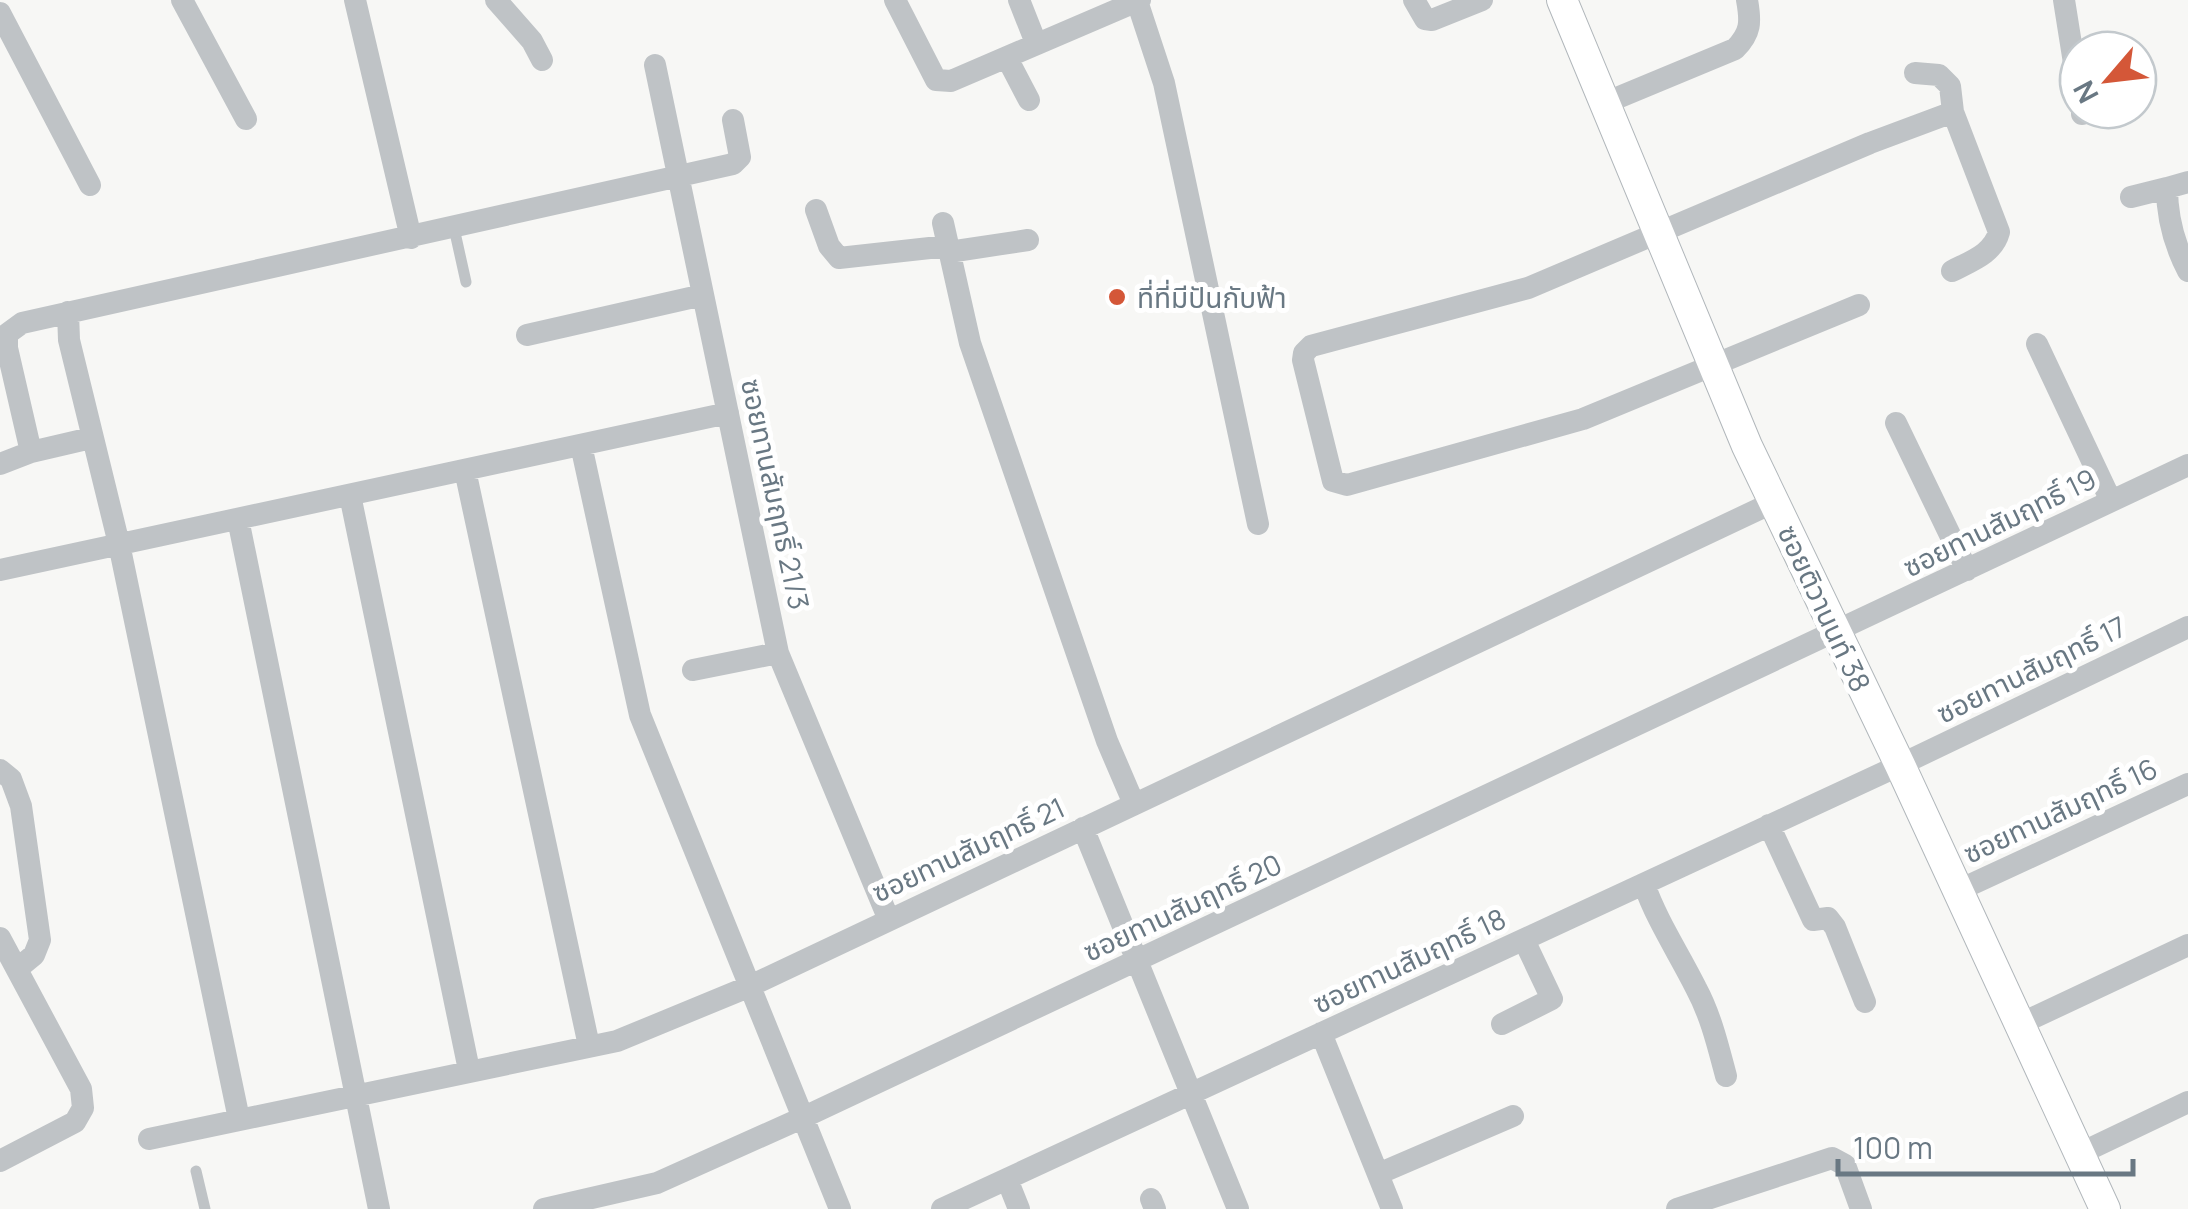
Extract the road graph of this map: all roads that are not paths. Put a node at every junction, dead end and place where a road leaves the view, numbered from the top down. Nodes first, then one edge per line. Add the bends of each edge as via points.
1 (10, 0) edge
2 (182, 0) edge
3 (356, 0) edge
4 (496, 0) edge
5 (895, 0) edge
6 (1019, 0) edge
7 (1138, 0) edge
8 (1414, 0) edge
9 (1482, 0) edge
10 (1562, 0) edge
11 (1747, 0) edge
12 (2064, 0) edge
13 (0, 5) edge
14 (0, 13) edge
15 (2069, 30) edge
16 (1036, 43) junction
17 (1007, 58) junction
18 (542, 60) dead end
19 (655, 66) dead end
20 (1915, 73) dead end
21 (1030, 100) dead end
22 (1605, 103) junction
23 (1953, 112) junction
24 (246, 119) dead end
25 (733, 120) dead end
26 (677, 177) junction
27 (90, 184) dead end
28 (2178, 185) edge
29 (2131, 197) dead end
30 (816, 210) dead end
31 (454, 228) junction
32 (1660, 234) junction
33 (412, 238) junction
34 (947, 240) junction
35 (1028, 240) dead end
36 (1952, 271) dead end
37 (2188, 272) edge
38 (466, 282) dead end
39 (702, 295) junction
40 (1859, 305) dead end
41 (68, 312) junction
42 (527, 335) dead end
43 (2037, 344) dead end
44 (1713, 362) junction
45 (728, 413) junction
46 (1896, 422) dead end
47 (91, 438) junction
48 (581, 445) junction
49 (32, 452) junction
50 (0, 464) edge
51 (2188, 465) edge
52 (465, 470) junction
53 (350, 495) junction
54 (2112, 501) junction
55 (1774, 502) junction
56 (238, 519) junction
57 (1258, 524) dead end
58 (120, 544) junction
59 (0, 570) edge
60 (1967, 570) junction
61 (2188, 626) edge
62 (1836, 633) junction
63 (778, 653) junction
64 (693, 670) dead end
65 (1900, 765) junction
66 (0, 770) edge
67 (2188, 784) edge
68 (1134, 804) junction
69 (1768, 826) junction
70 (1083, 828) junction
71 (1644, 884) junction
72 (1957, 891) junction
73 (890, 920) junction
74 (0, 938) edge
75 (1524, 940) junction
76 (2188, 944) edge
77 (1137, 962) junction
78 (16, 970) junction
79 (748, 987) junction
80 (1865, 1002) dead end
81 (1502, 1024) dead end
82 (2018, 1025) junction
83 (1321, 1033) junction
84 (589, 1046) junction
85 (469, 1070) junction
86 (1726, 1076) dead end
87 (356, 1094) junction
88 (1191, 1094) junction
89 (2188, 1102) edge
90 (1513, 1116) dead end
91 (802, 1118) junction
92 (239, 1119) junction
93 (149, 1139) dead end
94 (2079, 1154) junction
95 (0, 1161) edge
96 (196, 1171) dead end
97 (1378, 1174) junction
98 (1007, 1179) junction
99 (205, 1209) edge
100 (379, 1209) edge
101 (544, 1209) edge
102 (840, 1209) edge
103 (942, 1209) edge
104 (1018, 1209) edge
105 (1238, 1209) edge
106 (1392, 1209) edge
107 (1677, 1209) edge
108 (1861, 1209) edge
109 (2104, 1209) edge

1 - 13 street
2 - 24 street
3 - 33 street
4 - 18 street
5 - 17 street via 936,80 950,81
6 - 16 street
7 - 16 street
7 - 57 street via 1164,83
8 - 9 street via 1432,20
10 - 22 street, ซอยติวานนท์ 38
11 - 22 street via 1751,24 1734,50
12 - 15 street
14 - 27 street
16 - 17 street
17 - 21 street
19 - 26 street, ซอยทานสัมฤทธิ์ 21/3
20 - 23 street via 1945,78
22 - 32 street, ซอยติวานนท์ 38
23 - 32 street
23 - 36 street via 2000,232 1996,244
25 - 26 street via 738,161
26 - 31 street
26 - 39 street, ซอยทานสัมฤทธิ์ 21/3
28 - 29 street
28 - 37 street via 2167,207
30 - 34 street via 839,258
31 - 33 street
31 - 38 lane
32 - 44 street, ซอยติวานนท์ 38
32 - 44 street via 1528,288 1311,346 1303,360 1334,481 1347,485 1582,419
33 - 41 street
34 - 35 street
34 - 68 street via 970,342
39 - 42 street
39 - 45 street, ซอยทานสัมฤทธิ์ 21/3
40 - 44 street
41 - 47 street via 68,340
41 - 49 street via 22,322 7,334
43 - 54 street
44 - 55 street, ซอยติวานนท์ 38
45 - 48 street
45 - 63 street, ซอยทานสัมฤทธิ์ 21/3
46 - 60 street
47 - 49 street
47 - 58 street
48 - 52 street
48 - 79 street via 640,715
49 - 50 street
51 - 54 street, ซอยทานสัมฤทธิ์ 19
52 - 53 street
52 - 84 street
53 - 56 street
53 - 85 street
54 - 60 street, ซอยทานสัมฤทธิ์ 19
55 - 62 street, ซอยติวานนท์ 38
55 - 68 street, ซอยทานสัมฤทธิ์ 21
56 - 58 street
56 - 87 street
58 - 59 street
58 - 92 street
60 - 62 street, ซอยทานสัมฤทธิ์ 19
61 - 65 street, ซอยทานสัมฤทธิ์ 17
62 - 65 street, ซอยติวานนท์ 38
62 - 77 street, ซอยทานสัมฤทธิ์ 20
63 - 64 street
63 - 73 street, ซอยทานสัมฤทธิ์ 21/3
65 - 69 street, ซอยทานสัมฤทธิ์ 18
65 - 72 street, ซอยติวานนท์ 38
66 - 78 street via 21,806 40,940
67 - 72 street, ซอยทานสัมฤทธิ์ 16
68 - 70 street, ซอยทานสัมฤทธิ์ 21
69 - 71 street, ซอยทานสัมฤทธิ์ 18
69 - 80 street via 1812,920 1828,918 1835,928
70 - 73 street, ซอยทานสัมฤทธิ์ 21
70 - 77 street
71 - 75 street, ซอยทานสัมฤทธิ์ 18
71 - 86 street via 1708,1014
72 - 82 street, ซอยติวานนท์ 38
73 - 79 street, ซอยทานสัมฤทธิ์ 21
74 - 78 street
75 - 81 street via 1552,999
75 - 83 street, ซอยทานสัมฤทธิ์ 18
76 - 82 street
77 - 88 street
77 - 91 street, ซอยทานสัมฤทธิ์ 20
78 - 95 street via 81,1089 84,1108 75,1122
79 - 84 street, ซอยทานสัมฤทธิ์ 21 via 644,1032
79 - 91 street
82 - 94 street, ซอยติวานนท์ 38
83 - 88 street, ซอยทานสัมฤทธิ์ 18
83 - 97 street
84 - 85 street, ซอยทานสัมฤทธิ์ 21
85 - 87 street, ซอยทานสัมฤทธิ์ 21
87 - 92 street, ซอยทานสัมฤทธิ์ 21
87 - 100 street
88 - 98 street, ซอยทานสัมฤทธิ์ 18
88 - 105 street
89 - 94 street
90 - 97 street
91 - 101 street, ซอยทานสัมฤทธิ์ 20 via 657,1184
91 - 102 street
92 - 93 street, ซอยทานสัมฤทธิ์ 21
94 - 109 street, ซอยติวานนท์ 38
96 - 99 lane
97 - 106 street
98 - 103 street, ซอยทานสัมฤทธิ์ 18
98 - 104 street
107 - 108 street via 1832,1158 1845,1165

